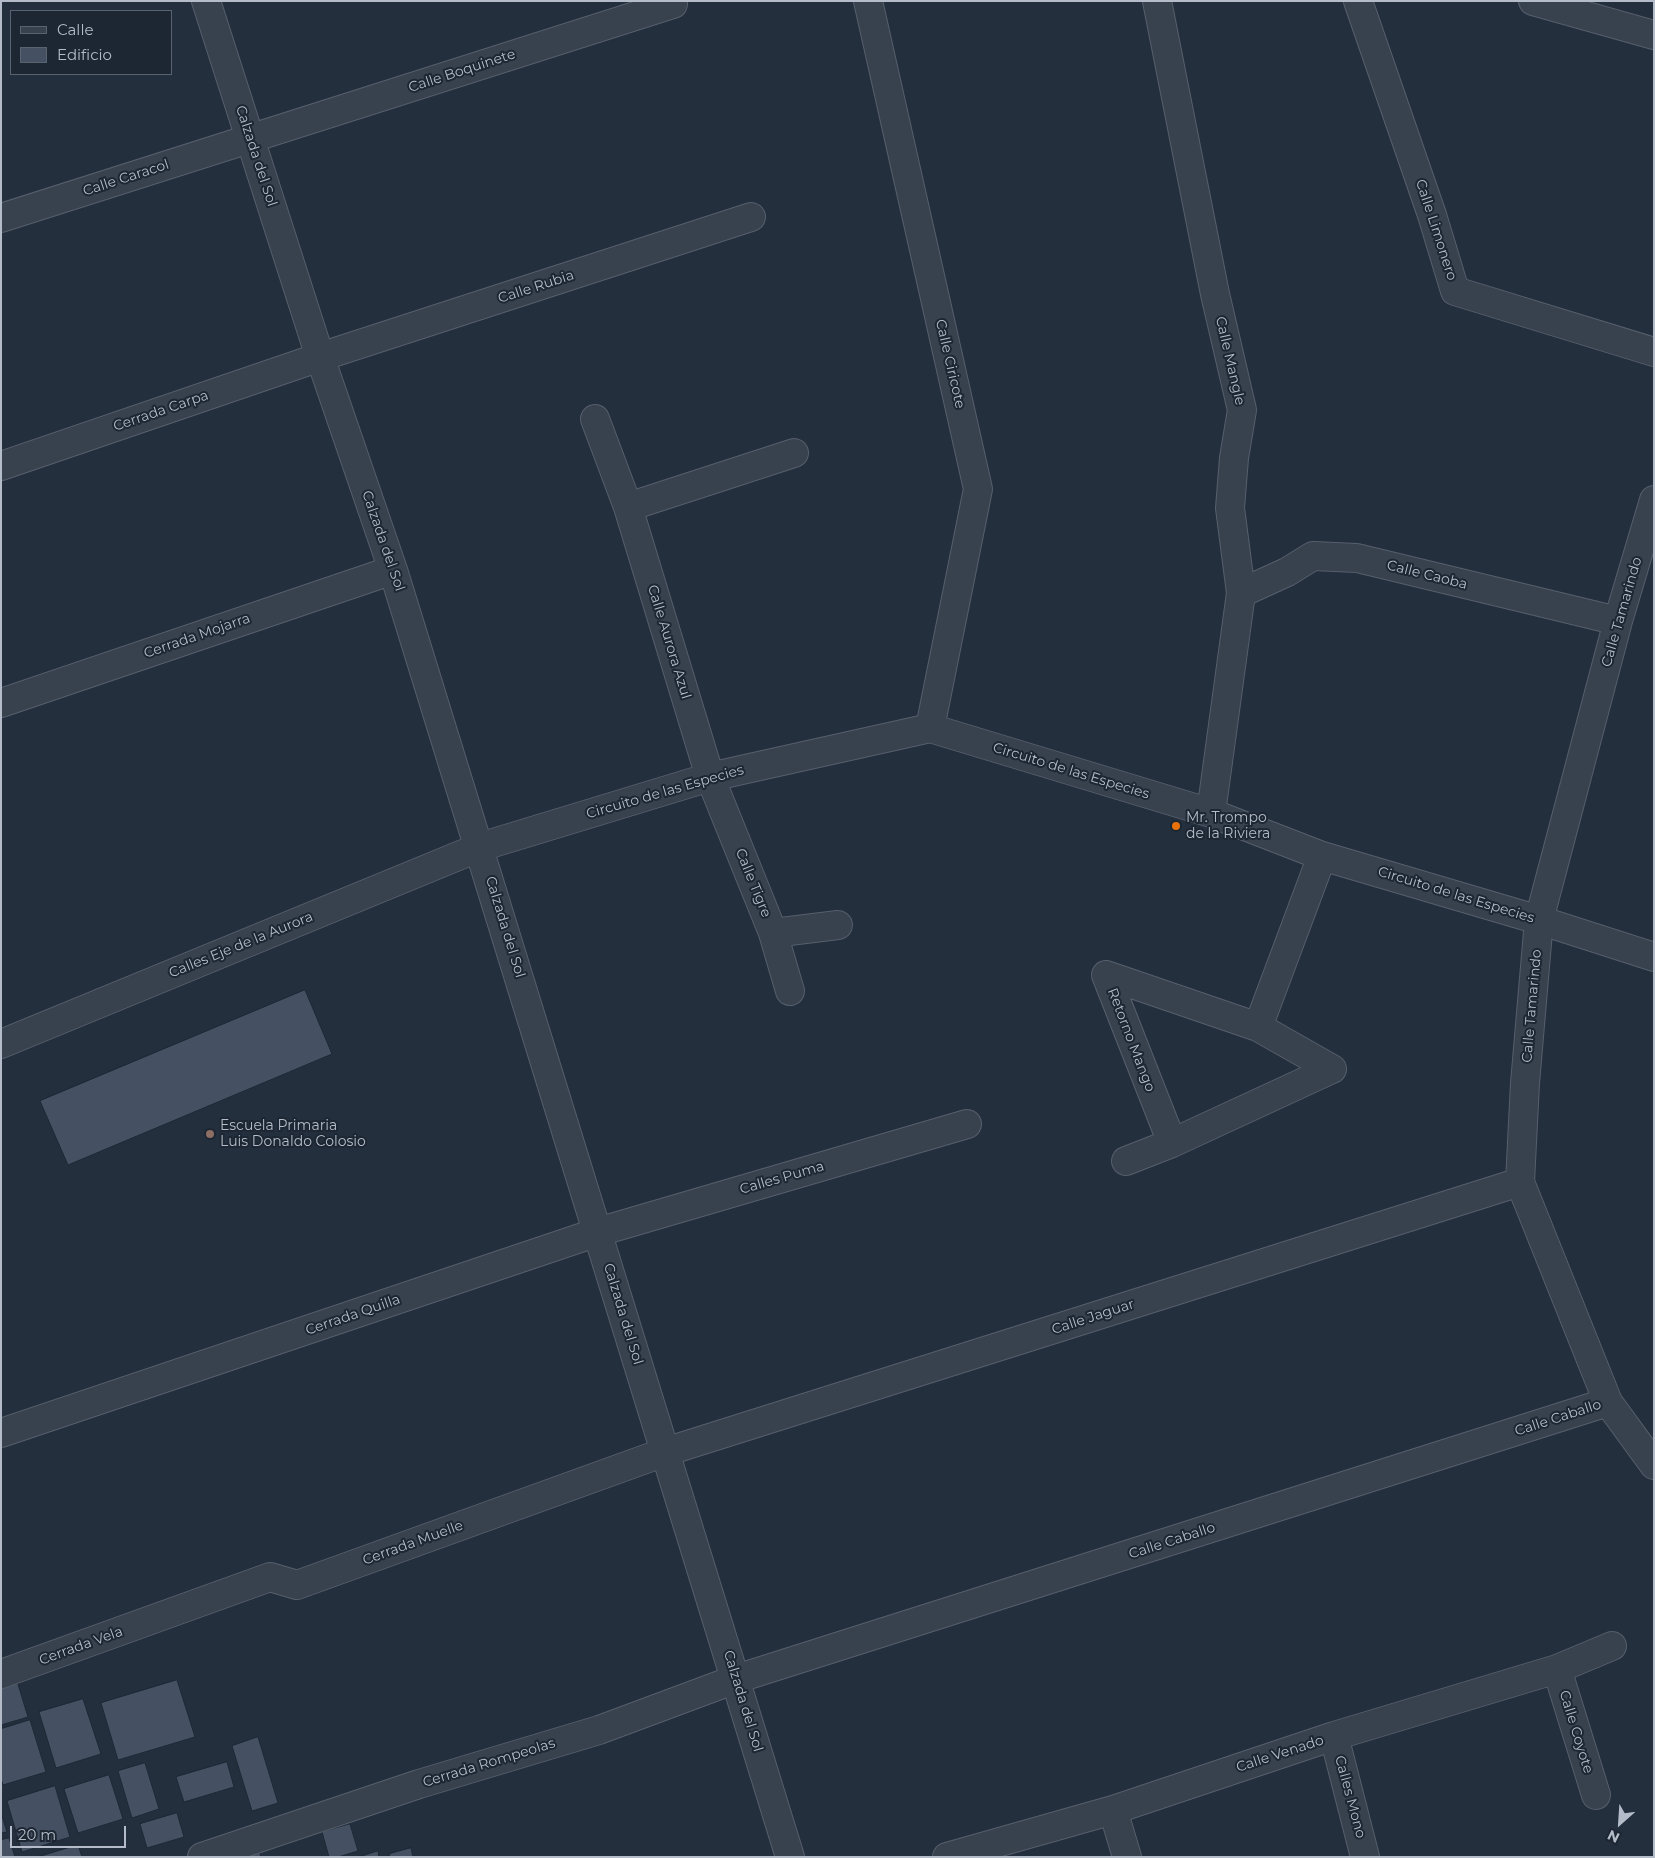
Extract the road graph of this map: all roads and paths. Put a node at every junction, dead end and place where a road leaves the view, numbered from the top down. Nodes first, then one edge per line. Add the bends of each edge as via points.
1 (206, 1) edge
2 (868, 1) edge
3 (1157, 1) edge
4 (1358, 1) edge
5 (1533, 1) edge
6 (673, 4) dead end
7 (1654, 36) edge
8 (251, 138) junction
9 (751, 217) dead end
10 (1, 218) edge
11 (1654, 352) edge
12 (320, 357) junction
13 (595, 419) dead end
14 (794, 453) dead end
15 (1, 466) edge
16 (1654, 500) edge
17 (628, 507) junction
18 (393, 570) junction
19 (1241, 593) junction
20 (1618, 621) junction
21 (1, 703) edge
22 (930, 728) junction
23 (710, 777) junction
24 (1211, 813) junction
25 (480, 847) junction
26 (1322, 856) junction
27 (1539, 920) junction
28 (838, 926) dead end
29 (773, 933) junction
30 (1654, 957) edge
31 (790, 991) dead end
32 (1258, 1027) junction
33 (1, 1044) edge
34 (967, 1124) dead end
35 (1172, 1143) junction
36 (1126, 1161) dead end
37 (1520, 1182) junction
38 (598, 1232) junction
39 (1608, 1402) junction
40 (1, 1433) edge
41 (665, 1452) junction
42 (1654, 1465) edge
43 (161, 1617) joint
44 (1612, 1646) dead end
45 (1556, 1669) junction
46 (1, 1674) edge
47 (736, 1679) junction
48 (1334, 1736) junction
49 (1596, 1795) dead end
50 (1112, 1810) junction
51 (202, 1857) edge
52 (790, 1857) edge
53 (947, 1857) edge
54 (1127, 1857) edge
55 (1365, 1857) edge

1 - 8 street, Calzada del Sol
2 - 22 street, Calle Ciricote via 978,490
3 - 19 street, Calle Mangle via 1215,294 1242,410 1230,508
4 - 11 street, Calle Limonero via 1432,215 1455,292
5 - 7 street
6 - 8 street, Calle Boquinete
8 - 10 street, Calle Caracol
8 - 12 street, Calzada del Sol
9 - 12 street, Calle Rubia
12 - 15 street, Cerrada Carpa
12 - 18 street, Calzada del Sol
13 - 17 street, Calle Aurora Azul
14 - 17 street
16 - 20 street, Calle Tamarindo
17 - 23 street, Calle Aurora Azul
18 - 21 street, Cerrada Mojarra
18 - 25 street, Calzada del Sol
19 - 20 street, Calle Caoba via 1313,556 1357,558
19 - 24 street, Calle Mangle
20 - 27 street, Calle Tamarindo
22 - 23 street, Circuito de las Especies
22 - 24 street, Circuito de las Especies
23 - 25 street, Circuito de las Especies
23 - 29 street, Calle Tigre
24 - 26 street, Circuito de las Especies
25 - 33 street, Calles Eje de la Aurora
25 - 38 street, Calzada del Sol
26 - 27 street, Circuito de las Especies
26 - 32 street
27 - 30 street, Circuito de las Especies
27 - 37 street, Calle Tamarindo
28 - 29 street
29 - 31 street, Calle Tigre
32 - 35 street, Retorno Mango via 1332,1069
32 - 35 street, Retorno Mango via 1106,975
34 - 38 street, Calles Puma
35 - 36 street, Retorno Mango
37 - 39 street, Calle Tamarindo
37 - 41 street, Calle Jaguar
38 - 40 street, Cerrada Quilla
38 - 41 street, Calzada del Sol
39 - 42 street, Calle Tamarindo
39 - 47 street, Calle Caballo
41 - 43 street, Cerrada Muelle via 298,1585 270,1577
41 - 47 street, Calzada del Sol
43 - 46 street, Cerrada Vela
44 - 45 street, Calle Venado
45 - 48 street, Calle Venado
45 - 49 street, Calle Coyote
47 - 51 street, Cerrada Rompeolas via 599,1730 420,1784
47 - 52 street, Calzada del Sol
48 - 50 street, Calle Venado
48 - 55 street, Calles Mono
50 - 53 street, Calle Venado
50 - 54 street

